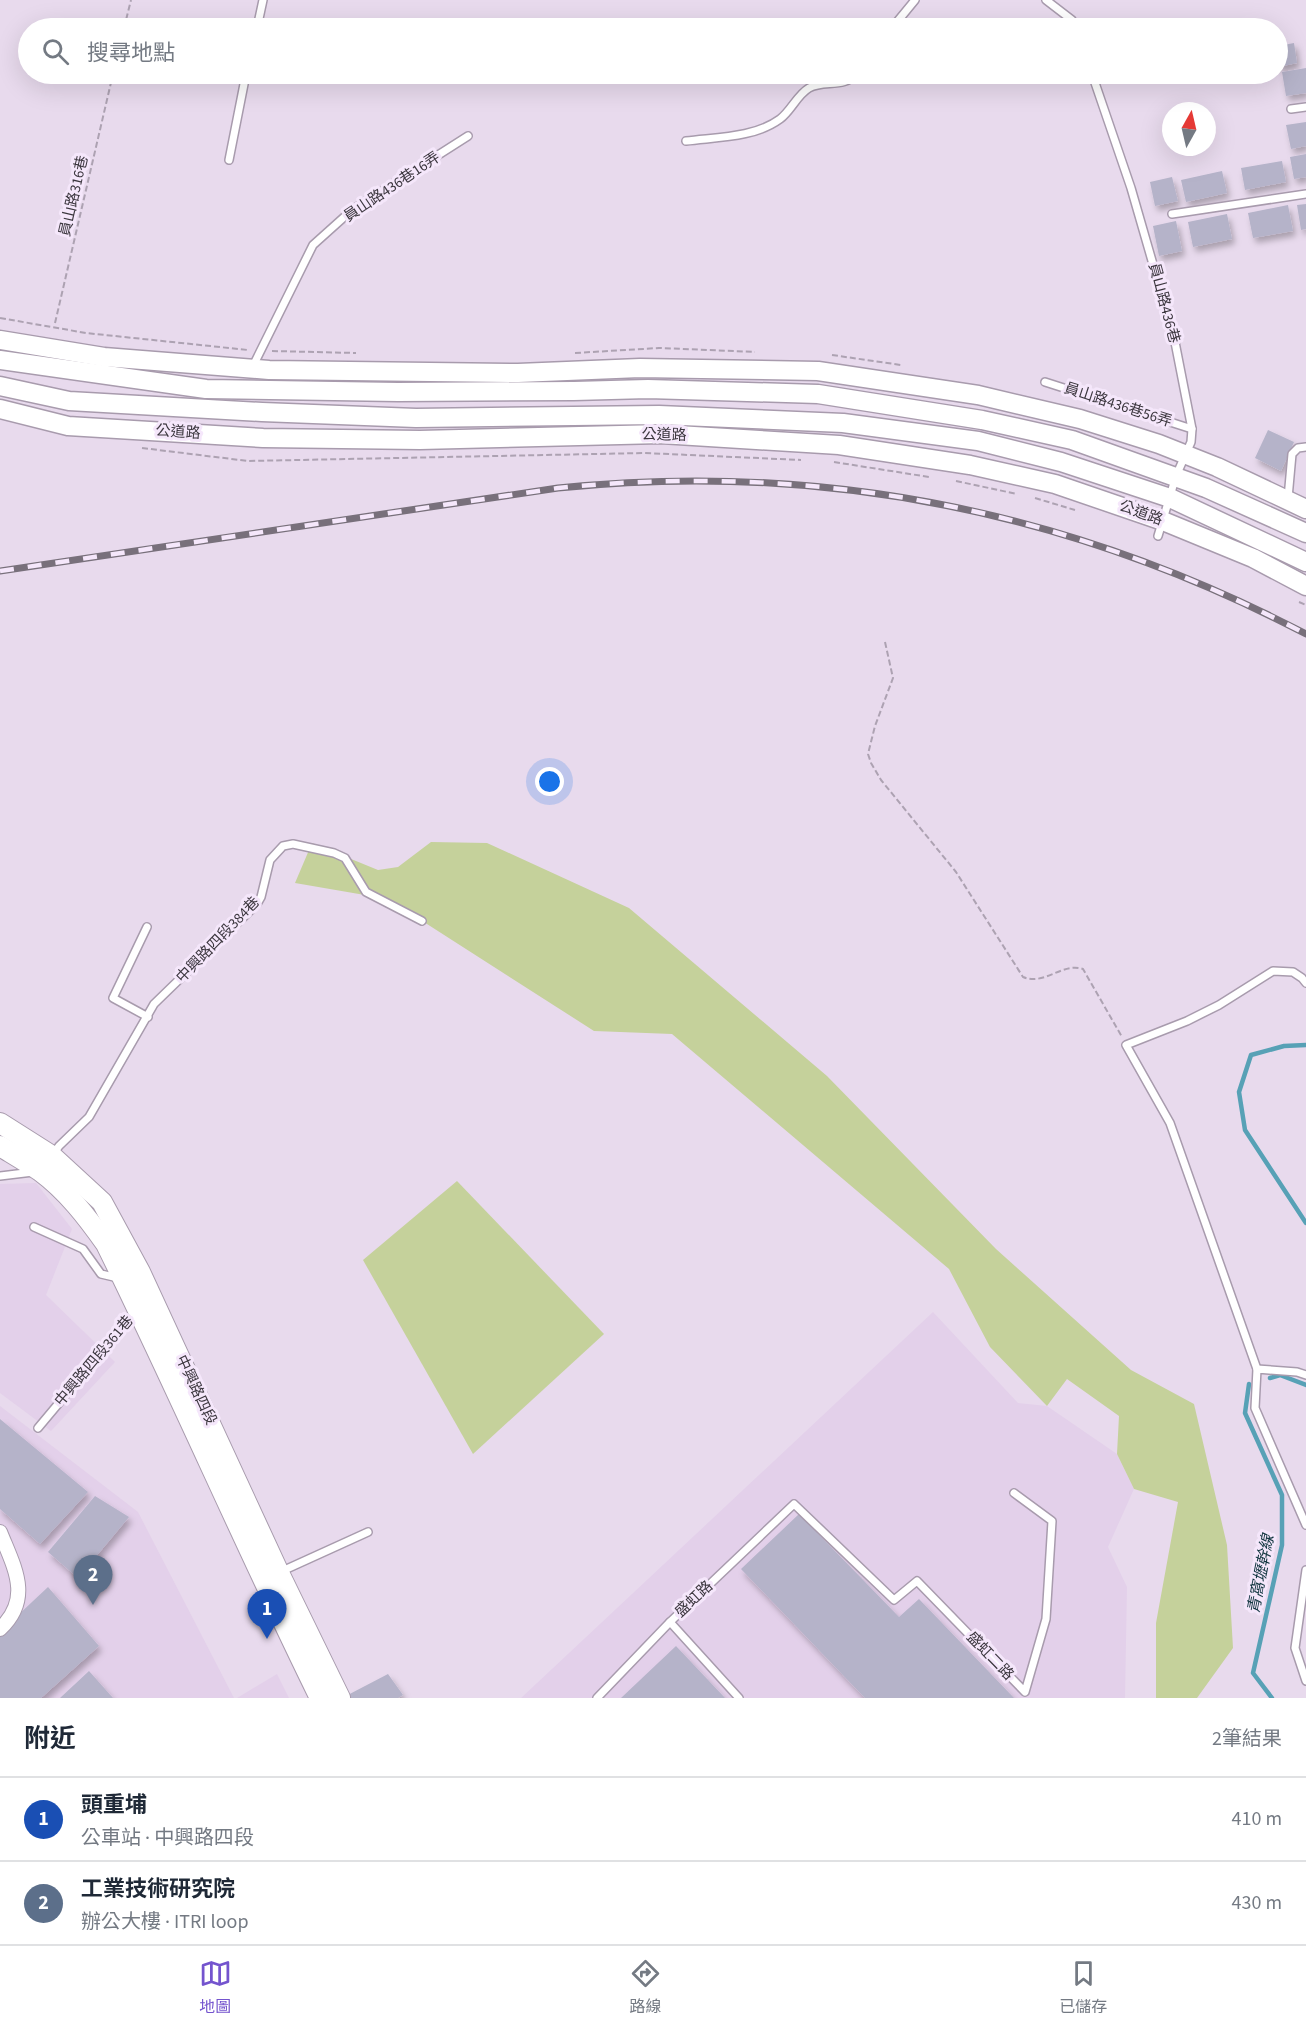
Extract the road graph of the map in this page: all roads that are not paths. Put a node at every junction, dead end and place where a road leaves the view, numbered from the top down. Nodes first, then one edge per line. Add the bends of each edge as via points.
1 (263, 0) edge
2 (915, 0) edge
3 (1046, 0) edge
4 (259, 18) edge
5 (900, 18) edge
6 (1069, 18) edge
7 (244, 84) edge
8 (831, 84) edge
9 (1095, 84) edge
10 (1306, 107) edge
11 (1291, 110) dead end
12 (468, 136) dead end
13 (686, 141) dead end
14 (230, 160) dead end
15 (1306, 194) edge
16 (1172, 214) dead end
17 (0, 340) edge
18 (42, 348) junction
19 (0, 360) edge
20 (72, 362) junction
21 (102, 365) junction
22 (35, 366) junction
23 (252, 368) junction
24 (1045, 382) dead end
25 (0, 386) edge
26 (0, 409) edge
27 (1192, 429) junction
28 (1306, 447) edge
29 (1186, 456) junction
30 (1176, 476) junction
31 (1170, 498) junction
32 (1287, 501) junction
33 (1306, 509) edge
34 (1160, 528) junction
35 (1306, 533) edge
36 (1306, 562) edge
37 (1301, 593) edge
38 (422, 921) dead end
39 (147, 927) dead end
40 (1306, 983) edge
41 (147, 1017) junction
42 (0, 1123) edge
43 (0, 1146) edge
44 (46, 1163) junction
45 (0, 1176) edge
46 (34, 1227) dead end
47 (132, 1276) junction
48 (149, 1292) junction
49 (137, 1310) junction
50 (1257, 1369) junction
51 (1306, 1375) edge
52 (38, 1428) dead end
53 (1014, 1493) dead end
54 (794, 1504) joint
55 (1306, 1525) edge
56 (0, 1532) edge
57 (368, 1532) dead end
58 (1306, 1570) edge
59 (272, 1578) junction
60 (670, 1622) junction
61 (0, 1629) edge
62 (1306, 1681) edge
63 (320, 1698) edge
64 (340, 1698) edge
65 (597, 1698) edge
66 (739, 1698) edge

1 - 4 lane
2 - 5 lane
3 - 6 lane
7 - 14 lane
8 - 13 lane via 808,88 780,119 749,134
9 - 27 lane, 員山路436巷 via 1131,188 1174,337
10 - 11 lane
12 - 23 lane, 員山路436巷16弄 via 352,210 313,245
15 - 16 lane
17 - 18 street
18 - 20 street
18 - 21 street
19 - 22 street
20 - 21 street
20 - 22 street
21 - 22 street
21 - 23 street
21 - 30 street via 206,390 648,389 818,394 994,422 1072,440
23 - 29 street via 518,373 640,368 818,371 978,395 1080,419
24 - 27 lane, 員山路436巷56弄
25 - 31 street, 公道路 via 69,401 262,412 416,418 659,415 843,423 978,441 1061,462
26 - 34 street, 公道路 via 68,426 263,438 420,440 661,434 839,445 970,465 1055,484
27 - 29 lane, 員山路436巷
28 - 32 lane via 1292,454
29 - 30 lane, 員山路436巷
29 - 32 street
30 - 31 lane, 員山路436巷
30 - 35 street
31 - 34 lane, 員山路436巷
31 - 36 street, 公道路
32 - 33 street
34 - 37 street, 公道路 via 1253,558
38 - 41 lane, 中興路四段384巷 via 366,892 345,858 293,844 283,846 270,860 257,904 154,1004
39 - 41 lane via 113,998
40 - 50 lane via 1293,972 1273,971 1219,1005 1126,1045 1170,1123
41 - 44 lane, 中興路四段384巷 via 89,1117
42 - 44 main road, 中興路四段
43 - 44 main road, 中興路四段
44 - 45 lane
44 - 47 main road, 中興路四段 via 102,1202
46 - 47 lane via 83,1249 101,1274
47 - 48 main road, 中興路四段
47 - 49 main road, 中興路四段
48 - 49 lane, 中興路四段361巷
48 - 59 main road, 中興路四段
49 - 52 lane, 中興路四段361巷
49 - 59 main road, 中興路四段
50 - 51 lane
50 - 55 lane via 1256,1408
53 - 54 lane, 盛虹二路 via 1052,1521 1046,1619 1025,1692 917,1581 894,1600
54 - 60 lane, 盛虹路
56 - 61 street via 20,1583 19,1599 10,1620
57 - 59 lane
58 - 62 lane via 1295,1648
59 - 63 main road, 中興路四段
59 - 64 main road, 中興路四段
60 - 65 lane, 盛虹路
60 - 66 lane

